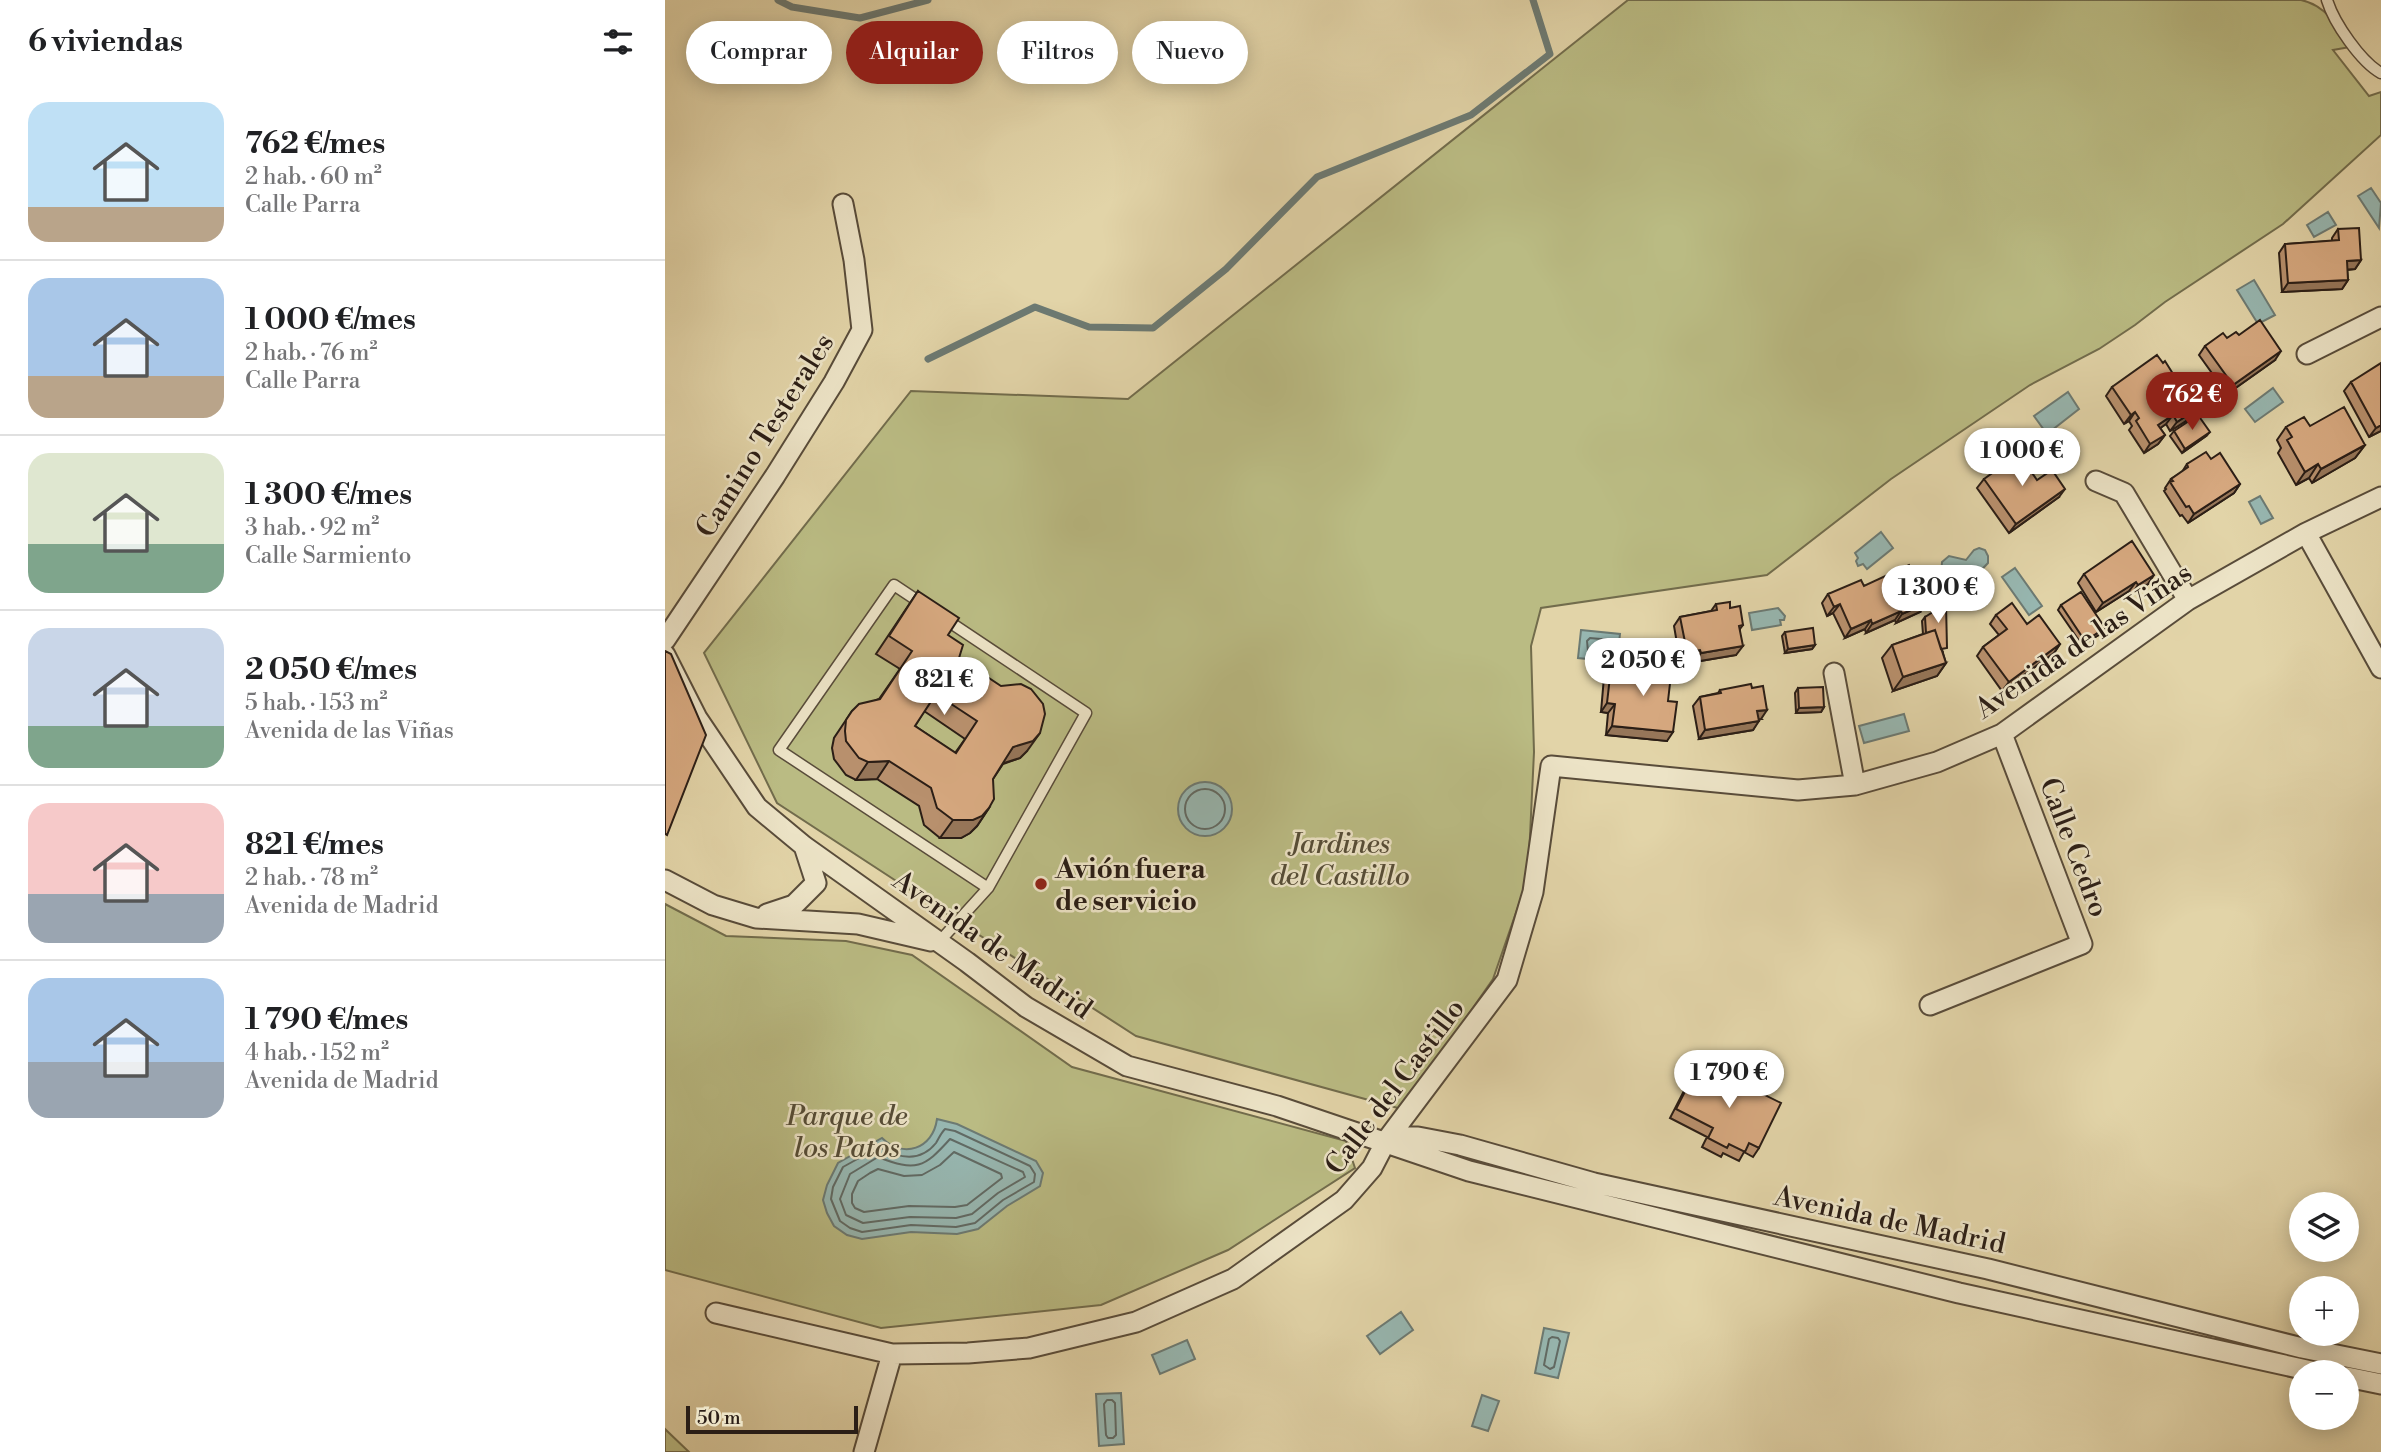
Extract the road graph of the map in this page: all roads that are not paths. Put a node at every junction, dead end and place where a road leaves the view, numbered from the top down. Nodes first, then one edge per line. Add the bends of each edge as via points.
1 (2327, 0) edge
2 (2381, 74) edge
3 (843, 204) dead end
4 (2381, 317) edge
5 (2307, 354) dead end
6 (2096, 481) dead end
7 (2381, 497) edge
8 (2306, 533) junction
9 (2188, 600) junction
10 (665, 640) edge
11 (665, 654) edge
12 (2381, 668) edge
13 (1834, 673) dead end
14 (2002, 734) junction
15 (1551, 766) joint
16 (1855, 785) junction
17 (804, 846) junction
18 (665, 880) edge
19 (988, 888) junction
20 (756, 918) junction
21 (938, 943) junction
22 (1930, 1004) dead end
23 (1386, 1141) junction
24 (716, 1313) dead end
25 (892, 1354) junction
26 (2381, 1364) edge
27 (2289, 1366) edge
28 (2359, 1379) edge
29 (2381, 1384) edge
30 (864, 1452) edge

1 - 2 lane via 2349,41
3 - 10 street, Camino Testerales via 862,330 775,476
4 - 5 street
6 - 9 street via 2124,493
7 - 8 street, Avenida de las Viñas
8 - 9 street, Avenida de las Viñas
8 - 12 street
9 - 14 street, Avenida de las Viñas
11 - 17 street, Avenida de Madrid via 697,718 757,807
13 - 16 street
14 - 16 street, Avenida de las Viñas via 1937,762
14 - 22 street, Calle Cedro via 2082,944
15 - 16 street, Avenida de las Viñas via 1798,790
15 - 23 street, Calle del Castillo via 1533,892 1507,981
17 - 20 street via 816,883 794,905
17 - 21 street, Avenida de Madrid
18 - 20 street via 713,905
19 - 19 lane via 1086,713 894,585 779,750
19 - 21 lane
20 - 21 street via 857,924
21 - 23 street, Avenida de Madrid via 1026,1007 1128,1066
23 - 25 street, Calle del Castillo via 1372,1168 1344,1200 1233,1279 1136,1322 1029,1348
23 - 26 street, Avenida de Madrid via 1418,1137 1460,1145 1594,1183 1988,1269
23 - 27 street, Avenida de Madrid via 1469,1171 1919,1283
24 - 25 street, Calle del Castillo
25 - 30 street
28 - 29 street

